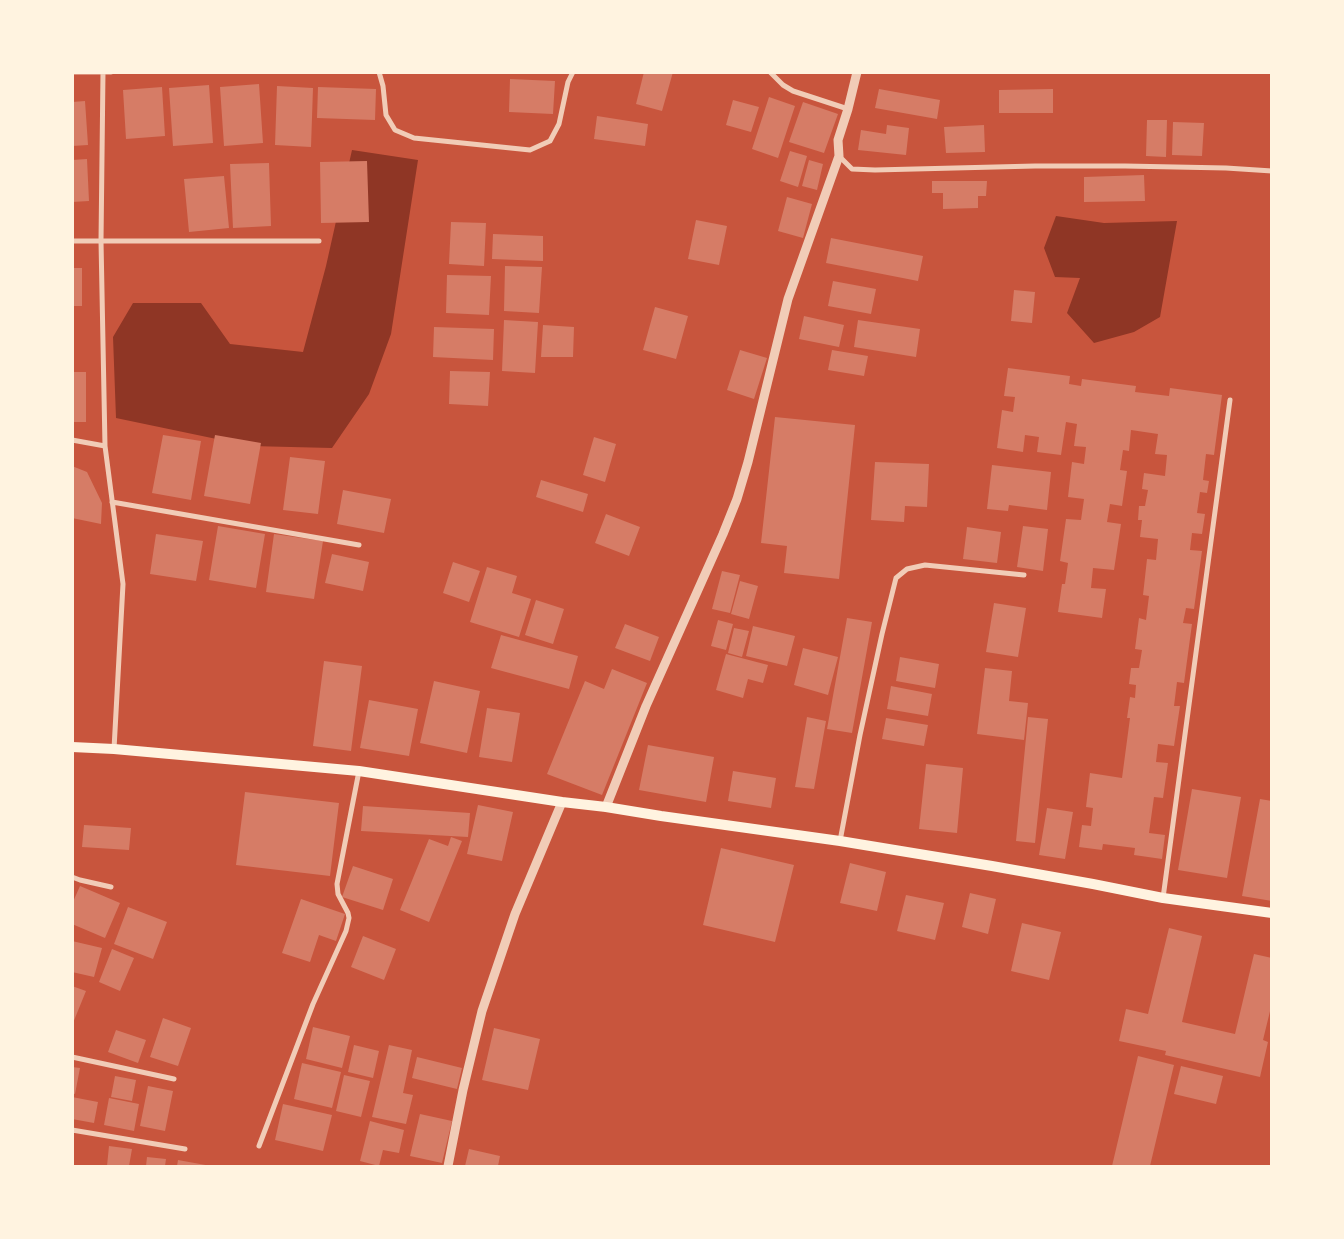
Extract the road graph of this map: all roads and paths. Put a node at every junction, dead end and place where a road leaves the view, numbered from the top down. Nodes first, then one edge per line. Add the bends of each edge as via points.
1 (73, 72) edge
2 (111, 72) edge
3 (379, 72) edge
4 (573, 72) edge
5 (770, 72) edge
6 (857, 72) edge
7 (103, 73) edge
8 (848, 108) junction
9 (839, 156) junction
10 (1272, 172) edge
11 (72, 241) edge
12 (318, 241) dead end
13 (101, 242) junction
14 (1230, 400) dead end
15 (72, 440) edge
16 (105, 446) junction
17 (112, 502) junction
18 (360, 545) dead end
19 (1024, 575) dead end
20 (72, 747) edge
21 (114, 749) junction
22 (359, 771) junction
23 (562, 802) junction
24 (606, 807) junction
25 (840, 842) junction
26 (72, 877) edge
27 (111, 887) dead end
28 (1163, 898) junction
29 (1272, 914) edge
30 (72, 1057) edge
31 (174, 1078) dead end
32 (72, 1130) edge
33 (259, 1146) dead end
34 (185, 1149) dead end
35 (448, 1166) edge

1 - 7 street
2 - 7 street
3 - 4 street via 386,115 395,130 414,138 530,150 550,141 559,124
5 - 8 street via 793,91
6 - 8 street
7 - 13 street
8 - 9 street via 838,140
9 - 10 street via 852,168 875,170 1125,166
9 - 24 street via 788,299 737,500 646,706
11 - 13 street
12 - 13 street
13 - 16 street
14 - 28 street
15 - 16 street
16 - 17 street
17 - 18 street
17 - 21 street via 123,584
19 - 25 street via 925,565 907,569 896,578 860,735
20 - 21 main road
21 - 22 main road
22 - 23 main road
22 - 33 street via 337,884 349,918 346,931 313,1004
23 - 24 main road
23 - 35 street via 515,914 482,1012
24 - 25 main road
25 - 28 main road
26 - 27 street
28 - 29 main road
30 - 31 street
32 - 34 street

